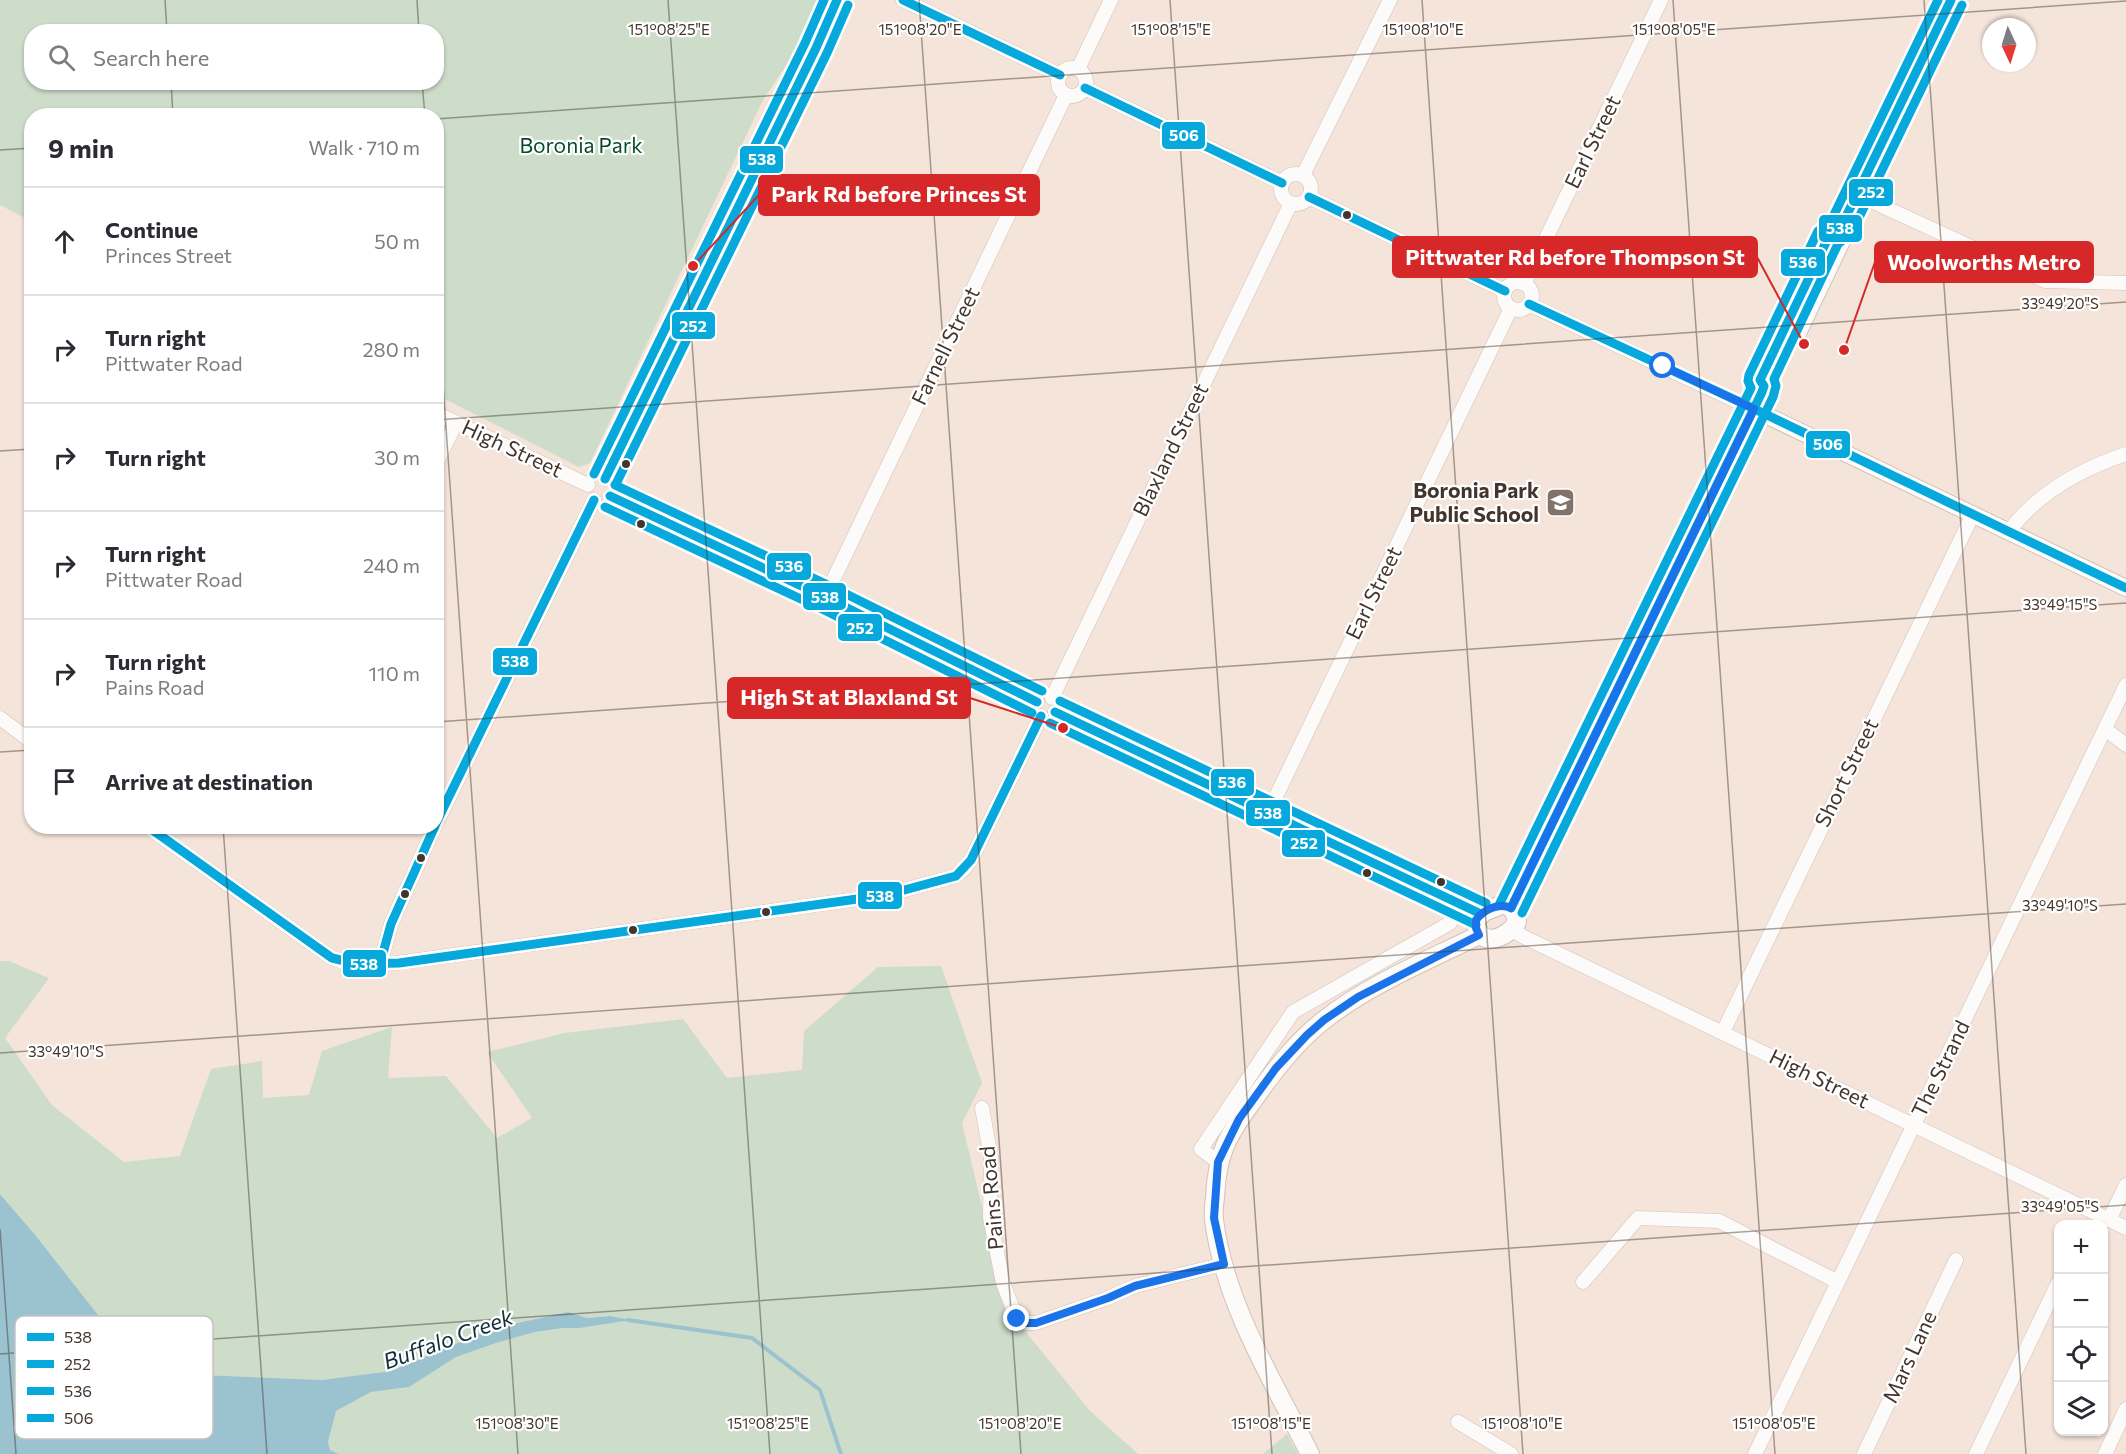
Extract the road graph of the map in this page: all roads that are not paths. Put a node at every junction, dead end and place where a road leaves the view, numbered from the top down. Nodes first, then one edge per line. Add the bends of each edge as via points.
1 (837, 0) edge
2 (903, 0) edge
3 (1111, 0) edge
4 (1390, 0) edge
5 (1660, 0) edge
6 (1951, 0) edge
7 (1078, 69) junction
8 (1060, 75) junction
9 (1085, 88) junction
10 (1066, 95) junction
11 (1303, 176) junction
12 (1282, 183) junction
13 (1856, 194) junction
14 (1309, 197) junction
15 (1291, 203) junction
16 (2126, 283) edge
17 (1524, 284) junction
18 (1505, 291) junction
19 (1529, 304) junction
20 (1511, 308) junction
21 (1754, 409) junction
22 (444, 417) edge
23 (456, 423) junction
24 (444, 447) edge
25 (2126, 454) edge
26 (605, 479) junction
27 (588, 485) junction
28 (610, 496) junction
29 (594, 500) junction
30 (1973, 514) junction
31 (2009, 531) junction
32 (2126, 588) edge
33 (825, 597) junction
34 (2126, 685) edge
35 (1054, 705) junction
36 (1039, 709) junction
37 (0, 718) edge
38 (2105, 729) junction
39 (24, 736) edge
40 (2126, 745) edge
41 (444, 808) edge
42 (1269, 813) junction
43 (157, 834) edge
44 (432, 834) edge
45 (1458, 903) junction
46 (1511, 908) junction
47 (1480, 914) junction
48 (1513, 930) junction
49 (1479, 935) junction
50 (380, 964) junction
51 (1723, 1032) junction
52 (982, 1108) dead end
53 (1914, 1124) junction
54 (1218, 1162) junction
55 (2126, 1185) edge
56 (2090, 1211) junction
57 (2086, 1220) edge
58 (2109, 1220) junction
59 (2126, 1228) edge
60 (1956, 1260) dead end
61 (1224, 1264) junction
62 (1583, 1282) dead end
63 (1838, 1282) junction
64 (2054, 1291) edge
65 (2126, 1409) edge
66 (1458, 1422) dead end
67 (1310, 1454) edge
68 (1511, 1454) edge
69 (1755, 1454) edge
70 (1864, 1454) edge
71 (1976, 1454) edge
72 (2105, 1454) edge

1 - 26 street
2 - 8 street
3 - 7 street
4 - 11 street
5 - 17 street, Earl Street
6 - 13 main road
7 - 8 street via 1066,69
7 - 9 street via 1086,77
8 - 10 street via 1059,88
9 - 10 street via 1076,96
9 - 12 street
10 - 33 street, Farnell Street
11 - 12 street via 1291,174
11 - 14 street via 1311,185
12 - 15 street via 1282,195
13 - 16 street via 2045,280
13 - 21 main road via 1839,229 1829,236 1760,380 1764,386
14 - 15 street
14 - 18 street
15 - 35 street, Blaxland Street
17 - 18 street via 1515,283
17 - 19 street via 1530,291
18 - 20 street via 1504,300
19 - 20 street via 1522,309
19 - 21 street
20 - 42 street, Earl Street
21 - 30 street
21 - 46 main road
22 - 23 street, High Street
23 - 24 street
23 - 27 street, High Street
25 - 31 street via 2090,468 2049,492
26 - 27 street via 593,479
26 - 28 street via 610,484
27 - 29 street
28 - 29 street via 603,501
28 - 33 street
29 - 41 street
30 - 31 street
30 - 51 street, Short Street
31 - 32 street
33 - 36 street
34 - 38 street, The Strand
35 - 36 street via 1049,717
35 - 42 street
36 - 50 street via 971,860 956,876 886,895
37 - 39 street
38 - 40 street
38 - 53 street, The Strand
42 - 45 street
43 - 50 street via 332,958 353,964
44 - 50 street via 391,924
45 - 47 street
45 - 54 street via 1450,923 1293,1012 1201,1149
46 - 47 main road via 1501,905
46 - 48 main road via 1517,922
47 - 49 main road via 1476,920
48 - 49 main road via 1492,939
48 - 51 street, High Street
49 - 54 main road via 1358,997 1324,1020 1276,1068 1246,1110
51 - 53 street, High Street
52 - 61 street, Pains Road via 992,1157 990,1217 1003,1283 1017,1319 1036,1323 1135,1286
53 - 56 street, High Street
53 - 63 street, The Strand
54 - 61 main road via 1214,1218
55 - 58 street
56 - 57 street
56 - 58 street, High Street
58 - 59 street, High Street
60 - 70 street, Mars Lane
61 - 67 main road via 1241,1318
62 - 63 street via 1638,1218 1719,1221
63 - 69 street, The Strand
64 - 71 street
65 - 72 street
66 - 68 street

